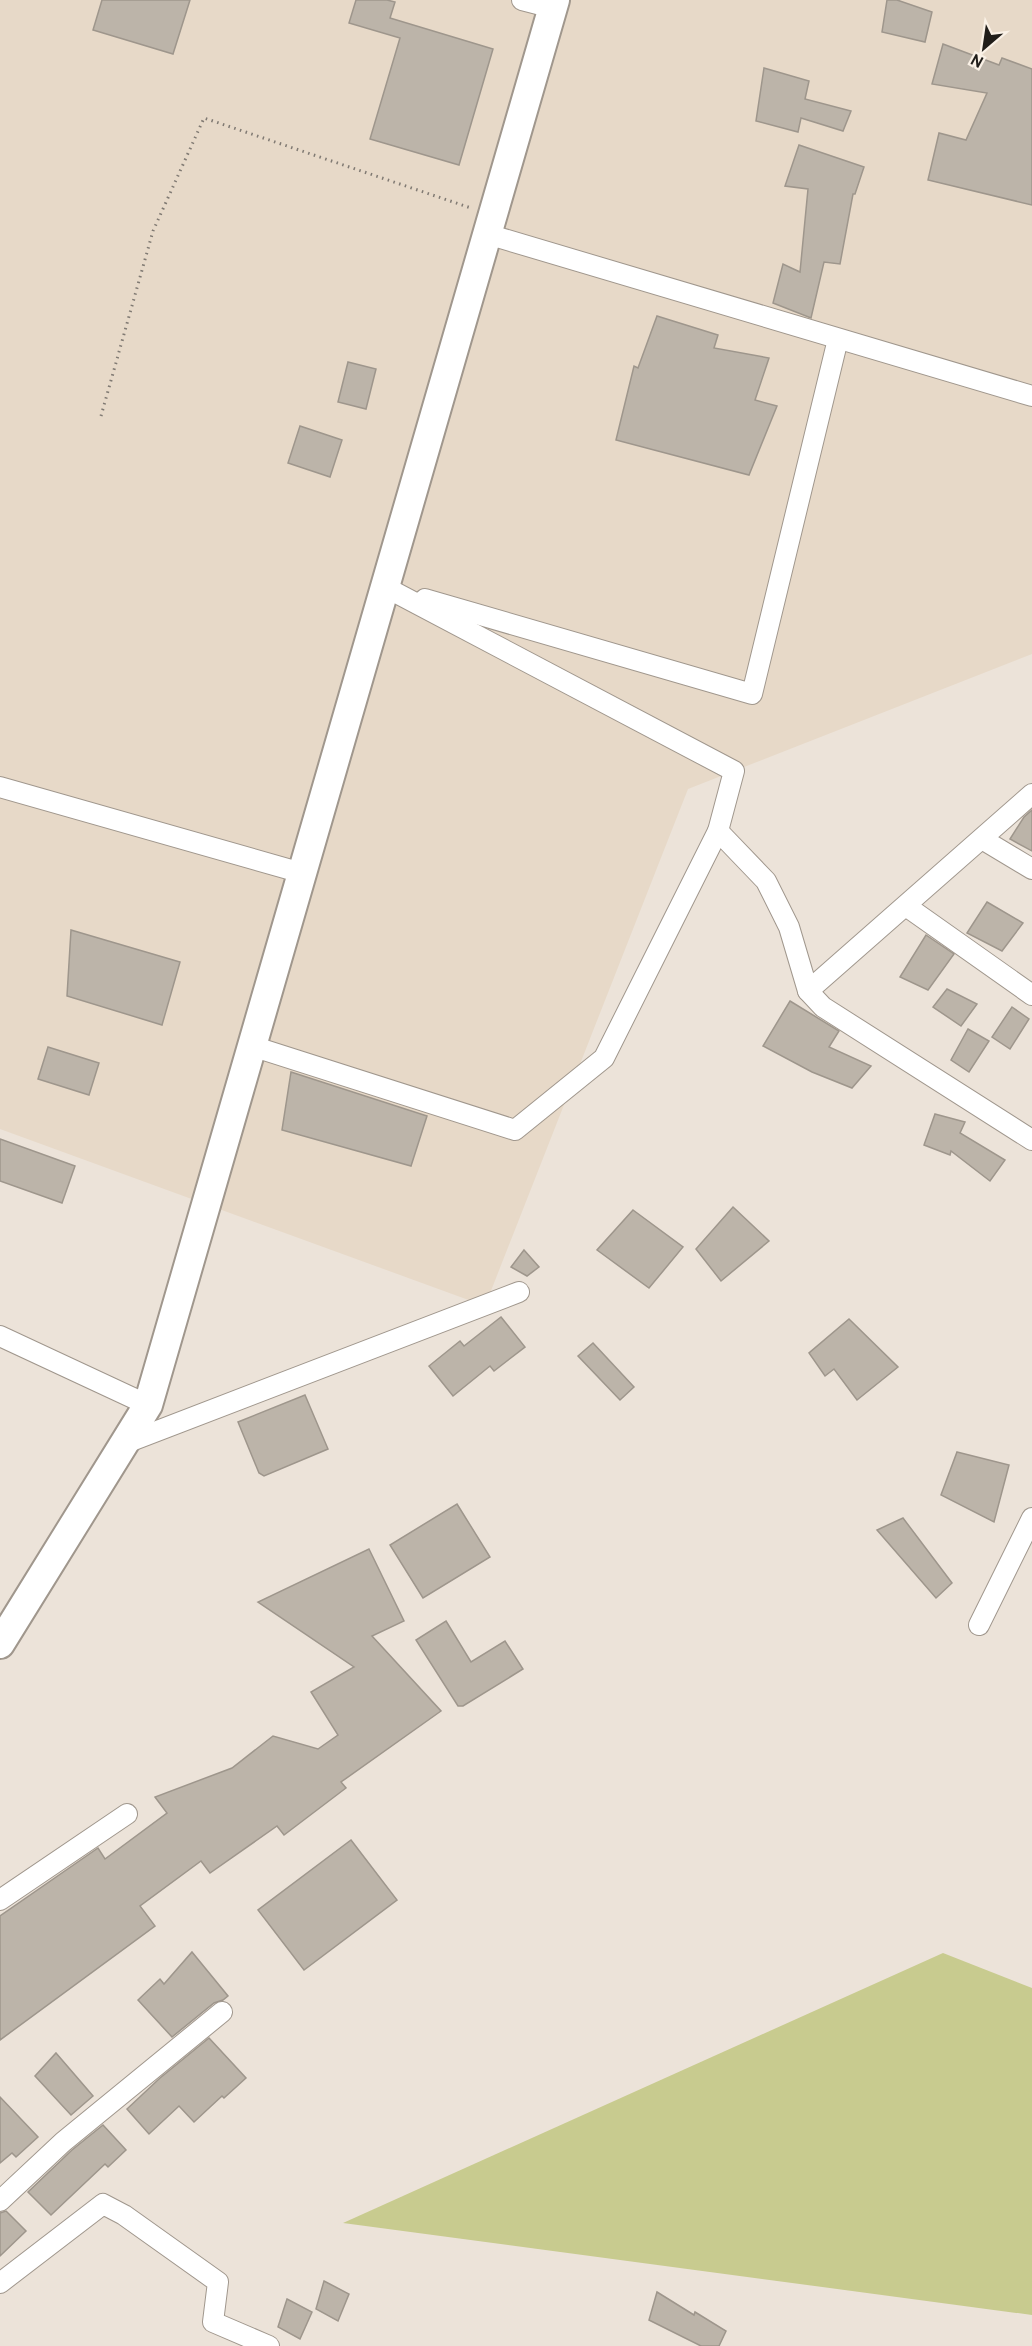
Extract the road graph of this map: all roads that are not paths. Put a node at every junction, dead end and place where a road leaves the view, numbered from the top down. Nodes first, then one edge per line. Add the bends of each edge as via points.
1 (522, 0) edge
2 (554, 4) edge
3 (490, 225) junction
4 (838, 339) junction
5 (1032, 396) edge
6 (385, 587) junction
7 (0, 787) edge
8 (1032, 794) edge
9 (717, 831) junction
10 (981, 839) junction
11 (1032, 869) edge
12 (302, 873) junction
13 (906, 906) junction
14 (808, 991) junction
15 (1032, 995) edge
16 (252, 1046) junction
17 (1032, 1140) edge
18 (519, 1292) dead end
19 (0, 1336) edge
20 (148, 1405) junction
21 (126, 1443) junction
22 (1032, 1520) edge
23 (979, 1625) dead end
24 (0, 1644) edge
25 (127, 1814) dead end
26 (0, 1900) edge
27 (222, 2012) dead end
28 (0, 2201) edge
29 (0, 2283) edge
30 (269, 2346) edge

1 - 2 street
2 - 3 main road
3 - 4 street
3 - 6 main road
4 - 5 street
4 - 6 street via 752,694
6 - 9 street via 734,771
6 - 12 main road
7 - 12 street
8 - 10 street
9 - 14 street via 766,880 789,927
9 - 16 street via 604,1058 515,1130
10 - 11 street
10 - 13 street
12 - 16 main road
13 - 14 street
13 - 15 street
14 - 17 street via 823,1007
16 - 20 main road
18 - 21 street
19 - 20 street
20 - 21 main road
21 - 24 main road
22 - 23 street
25 - 26 street
27 - 28 street via 63,2142
29 - 30 street via 104,2204 218,2282 213,2322

